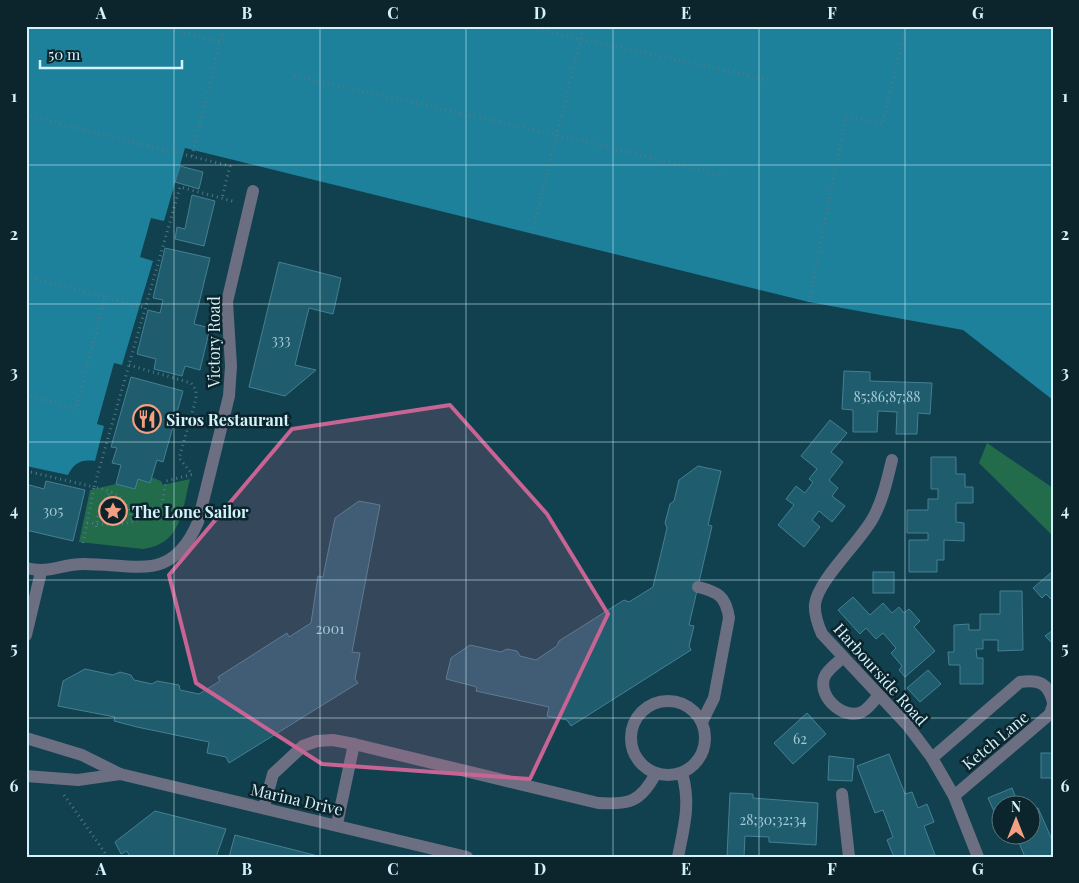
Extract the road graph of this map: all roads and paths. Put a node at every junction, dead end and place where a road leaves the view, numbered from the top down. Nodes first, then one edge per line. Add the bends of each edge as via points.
1 (155, 26) edge
2 (224, 26) edge
3 (523, 26) edge
4 (584, 26) edge
5 (906, 26) edge
6 (581, 40) junction
7 (220, 42) junction
8 (294, 76) dead end
9 (772, 81) dead end
10 (26, 115) edge
11 (558, 135) junction
12 (192, 156) junction
13 (726, 176) dead end
14 (253, 191) dead end
15 (222, 198) junction
16 (250, 205) junction
17 (532, 233) dead end
18 (26, 276) edge
19 (105, 297) junction
20 (809, 302) dead end
21 (145, 308) junction
22 (129, 366) junction
23 (26, 395) edge
24 (892, 460) dead end
25 (26, 471) edge
26 (192, 474) junction
27 (209, 477) junction
28 (94, 487) junction
29 (112, 491) junction
30 (87, 523) junction
31 (132, 523) junction
32 (96, 526) junction
33 (83, 543) dead end
34 (26, 568) edge
35 (41, 572) junction
36 (698, 587) dead end
37 (26, 635) edge
38 (842, 658) junction
39 (878, 696) junction
40 (1053, 703) edge
41 (702, 722) junction
42 (26, 738) edge
43 (354, 744) junction
44 (932, 758) junction
45 (656, 773) junction
46 (682, 773) junction
47 (120, 774) junction
48 (26, 776) edge
49 (52, 778) junction
50 (842, 794) dead end
51 (954, 796) junction
52 (264, 807) junction
53 (336, 824) junction
54 (108, 857) edge
55 (467, 857) edge
56 (678, 857) edge
57 (849, 857) edge
58 (978, 857) edge

1 - 7 path
2 - 7 path
3 - 6 path
4 - 6 path
5 - 20 path via 882,125 846,116
6 - 9 path
6 - 11 path
7 - 12 path
8 - 11 path
10 - 12 path
11 - 13 path
11 - 17 path
12 - 15 path via 230,166
14 - 16 street, Victory Road
15 - 16 path
15 - 21 path via 180,187
16 - 27 street, Victory Road via 227,302 231,366 229,396
18 - 19 path
19 - 21 path
19 - 23 path via 76,409
21 - 22 path
22 - 26 path via 191,382 196,390 179,458
22 - 28 path
24 - 38 street, Harbourside Road via 882,499 872,519 823,586 815,604 816,620 822,634
25 - 28 path
26 - 27 path
26 - 31 path via 166,481 162,505 146,519
27 - 35 street, Victory Road via 192,538 182,552 168,561 134,566 81,564
28 - 29 path
28 - 30 path
29 - 31 path via 126,504
29 - 32 path via 98,510
30 - 32 path
30 - 33 path
31 - 32 path
34 - 35 street, Victory Road
35 - 37 street
36 - 41 street via 712,590 722,597 728,606 729,618 714,698
38 - 39 street, Harbourside Road
38 - 39 street via 826,674 824,694 843,712 851,715 863,712
39 - 44 street, Harbourside Road via 908,726
40 - 44 street, Ketch Lane via 1043,683 1033,680 1020,682
40 - 51 street, Ketch Lane via 1050,714
41 - 45 street via 680,703 660,702 637,718 632,731 632,747 641,763
41 - 46 street via 706,738 702,754
42 - 47 street, Marina Drive via 82,756
43 - 45 street via 598,803 628,802 640,797
43 - 52 street via 333,740 304,746 273,774
43 - 53 street
44 - 51 street, Harbourside Road
45 - 46 street via 670,776
46 - 56 street via 688,809
47 - 49 street, Marina Drive via 78,780
47 - 52 street, Marina Drive
48 - 49 street, Marina Drive
49 - 54 path
50 - 57 street
51 - 58 street, Harbourside Road
52 - 53 street, Marina Drive
53 - 55 street, Marina Drive

